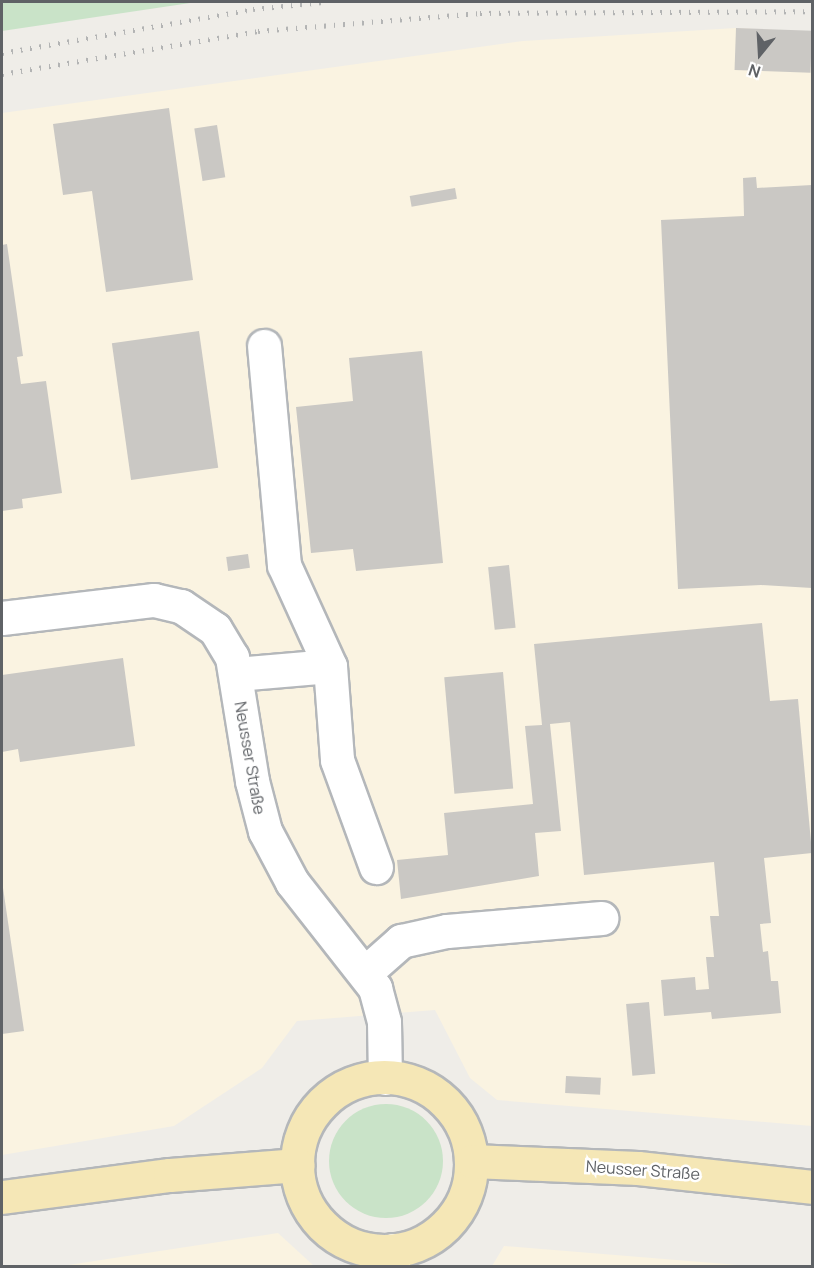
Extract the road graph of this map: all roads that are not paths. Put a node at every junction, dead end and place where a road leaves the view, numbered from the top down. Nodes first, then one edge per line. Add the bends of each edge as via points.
1 (264, 346) dead end
2 (2, 618) edge
3 (330, 666) junction
4 (236, 674) junction
5 (376, 867) dead end
6 (601, 918) dead end
7 (366, 972) junction
8 (385, 1078) junction
9 (472, 1161) junction
10 (297, 1165) junction
11 (813, 1187) edge
12 (2, 1197) edge
13 (393, 1258) edge

1 - 3 street via 284,565
2 - 4 street, Neusser Straße via 117,601 168,602 215,629 228,648
3 - 4 street
3 - 5 street via 337,760
4 - 7 street, Neusser Straße via 252,781 265,831 292,882
6 - 7 street via 447,931 401,941
7 - 8 street, Neusser Straße via 382,1011
8 - 9 main road via 406,1079 429,1089 449,1105 463,1126
8 - 10 main road via 342,1086 321,1103 301,1137
9 - 11 main road, Neusser Straße via 638,1168
9 - 13 main road via 461,1205 443,1227
10 - 12 main road via 170,1175
10 - 13 main road via 300,1187 325,1228 345,1242

